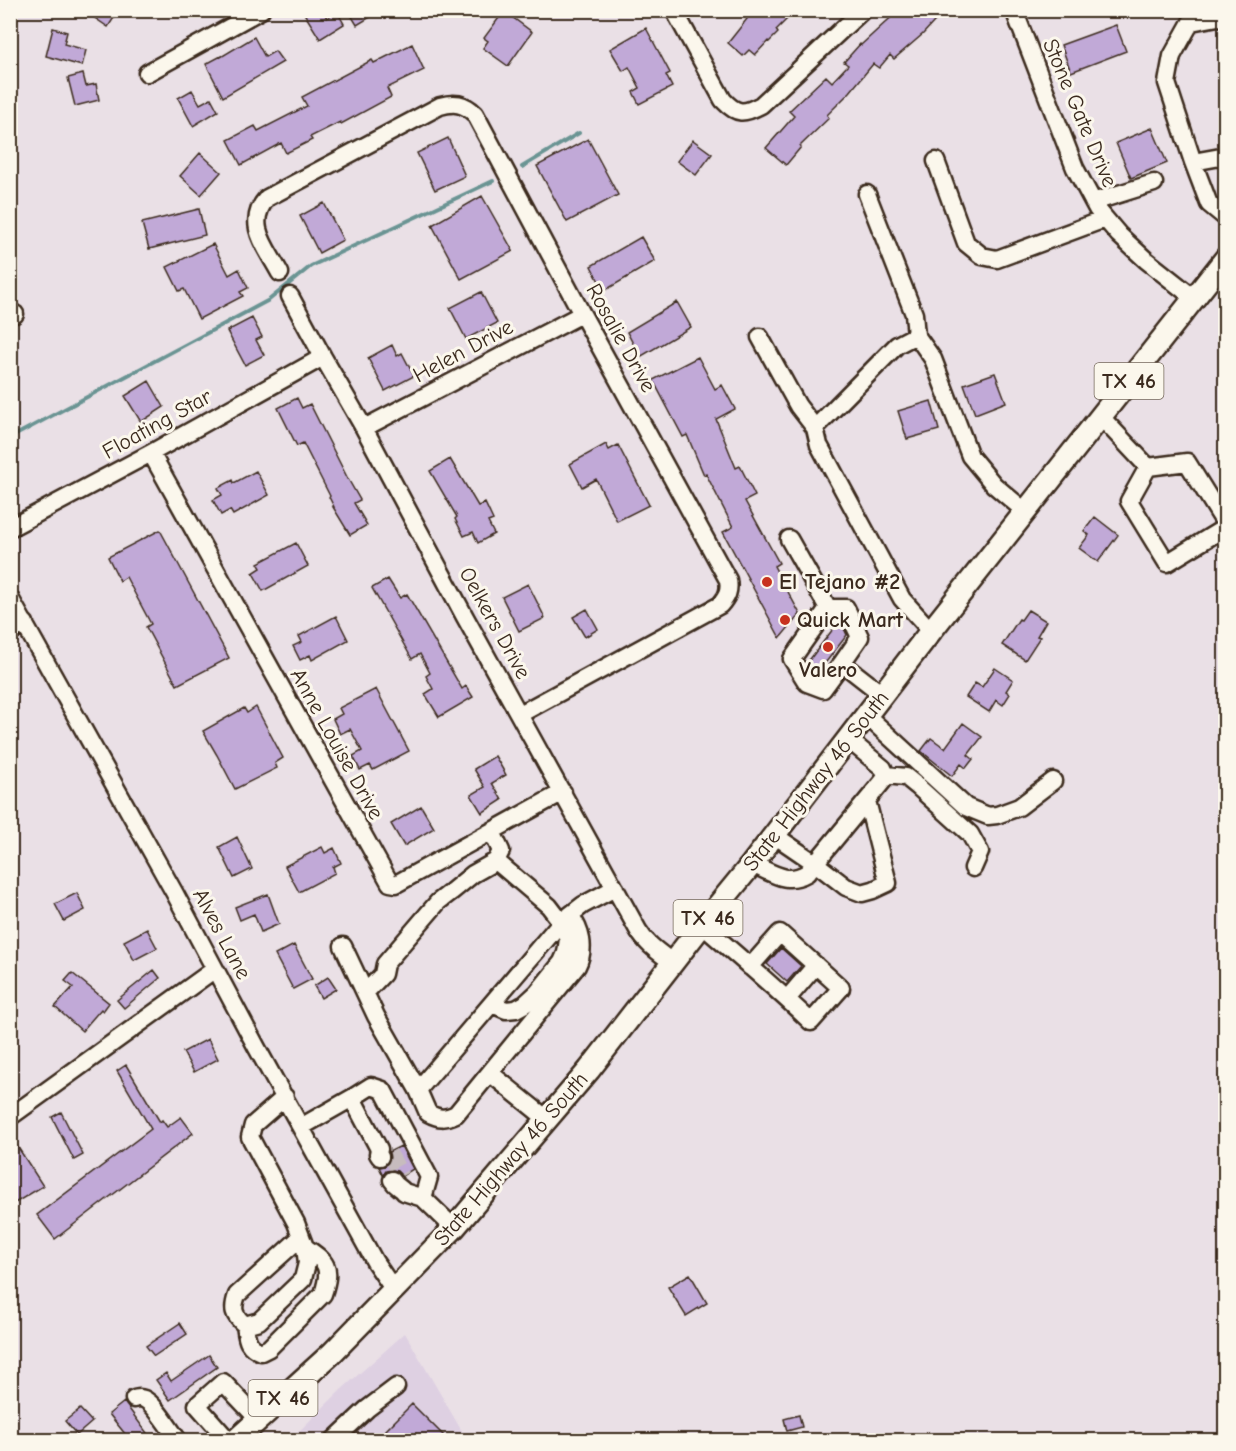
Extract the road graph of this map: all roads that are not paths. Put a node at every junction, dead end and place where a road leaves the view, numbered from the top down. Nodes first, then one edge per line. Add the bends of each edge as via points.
1 (261, 10) edge
2 (674, 10) edge
3 (863, 10) edge
4 (1014, 10) edge
5 (1226, 18) edge
6 (147, 73) dead end
7 (1226, 156) edge
8 (936, 161) dead end
9 (1193, 162) junction
10 (1154, 183) dead end
11 (867, 194) dead end
12 (1093, 202) junction
13 (1226, 218) edge
14 (1105, 219) junction
15 (1226, 258) edge
16 (280, 273) dead end
17 (290, 296) dead end
18 (1194, 298) junction
19 (582, 314) junction
20 (916, 335) junction
21 (760, 337) dead end
22 (323, 357) junction
23 (1101, 417) junction
24 (364, 428) junction
25 (815, 428) junction
26 (152, 453) junction
27 (1148, 467) junction
28 (1026, 512) junction
29 (1226, 526) edge
30 (10, 528) edge
31 (789, 539) dead end
32 (10, 598) edge
33 (828, 608) junction
34 (18, 628) edge
35 (931, 631) junction
36 (842, 663) junction
37 (883, 695) junction
38 (520, 714) junction
39 (867, 716) junction
40 (849, 740) junction
41 (886, 775) junction
42 (1053, 781) dead end
43 (563, 792) junction
44 (867, 801) junction
45 (492, 831) junction
46 (774, 835) junction
47 (496, 861) junction
48 (815, 863) junction
49 (752, 864) junction
50 (973, 868) dead end
51 (615, 888) junction
52 (566, 919) junction
53 (702, 925) junction
54 (344, 946) dead end
55 (673, 963) junction
56 (816, 965) junction
57 (750, 967) junction
58 (215, 969) junction
59 (365, 993) junction
60 (787, 999) junction
61 (492, 1004) junction
62 (490, 1073) junction
63 (418, 1090) junction
64 (285, 1097) junction
65 (352, 1098) junction
66 (10, 1117) edge
67 (548, 1120) junction
68 (301, 1127) junction
69 (383, 1153) tunnel mouth
70 (399, 1182) tunnel mouth
71 (423, 1198) junction
72 (454, 1228) junction
73 (303, 1242) junction
74 (394, 1290) junction
75 (245, 1324) junction
76 (396, 1387) dead end
77 (134, 1399) dead end
78 (244, 1435) edge
79 (178, 1440) edge
80 (334, 1440) edge

1 - 6 street
2 - 3 street via 723,100 741,112 761,105
4 - 12 street, Stone Gate Drive via 1075,168
5 - 9 street via 1191,22 1172,56 1167,83
7 - 9 street
8 - 14 street via 966,243 982,256 997,259
9 - 13 street via 1209,204
10 - 12 street
11 - 20 street via 914,314
12 - 14 street, Stone Gate Drive
14 - 18 street, Stone Gate Drive via 1146,260
15 - 18 main road, State Highway 46 South / TX 46
16 - 19 street, Rosalie Drive via 258,231 257,213 267,198 440,106 459,104 475,114
17 - 22 street, Oelkers Drive
18 - 23 main road, State Highway 46 South / TX 46
19 - 24 street, Helen Drive
19 - 38 street, Rosalie Drive via 729,588 720,605
20 - 25 street via 897,345
20 - 28 street via 933,359 970,456 994,485
21 - 25 street via 798,406
22 - 24 street, Oelkers Drive
22 - 26 street, Floating Star
23 - 27 street
23 - 28 main road, State Highway 46 South / TX 46
24 - 38 street, Oelkers Drive
25 - 35 street via 819,445 902,599
26 - 30 street, Floating Star
26 - 45 street, Anne Louise Drive via 390,883 396,884
27 - 29 street via 1187,462
27 - 29 street via 1129,501 1167,562
28 - 35 main road, State Highway 46 South / TX 46
31 - 33 street
32 - 34 street, Alves Lane
33 - 36 street via 846,608 860,637
33 - 36 street via 792,659 807,683 823,689
34 - 58 street, Alves Lane via 163,872
35 - 37 main road, State Highway 46 South / TX 46
36 - 37 street
37 - 39 main road, State Highway 46 South / TX 46
38 - 43 street, Oelkers Drive
39 - 40 main road, State Highway 46 South / TX 46
39 - 42 street via 966,807 988,816 1019,807
40 - 41 street via 883,768
40 - 46 main road, State Highway 46 South / TX 46
41 - 44 street
41 - 50 street via 906,777 970,834 980,852
43 - 45 street, Anne Louise Drive
43 - 51 street, Oelkers Drive
44 - 48 street
44 - 48 street via 888,883 862,892 846,887
45 - 47 street via 501,852
46 - 48 street
46 - 49 main road, State Highway 46 South / TX 46
47 - 52 street
47 - 59 street via 451,892 444,911 393,972 383,974
48 - 49 street via 797,878 785,878
49 - 53 main road, State Highway 46 South / TX 46
51 - 52 street
51 - 55 street, Oelkers Drive via 643,938
52 - 61 street
52 - 61 street via 566,953 537,993 516,1009 506,1010
52 - 62 street via 577,926 581,939 578,966
53 - 55 main road, State Highway 46 South / TX 46
53 - 57 street
54 - 59 street
55 - 67 main road, State Highway 46 South / TX 46
56 - 57 street via 780,933
56 - 60 street
56 - 60 street via 841,988 812,1022
57 - 60 street
58 - 64 street, Alves Lane
58 - 66 street
59 - 63 street
61 - 63 street
62 - 63 street via 456,1114 447,1118 428,1113
62 - 67 street
64 - 68 street, Alves Lane
64 - 73 street via 253,1125 250,1137
65 - 68 street
65 - 69 street
65 - 71 street via 372,1086 383,1090 429,1177
67 - 72 main road, State Highway 46 South / TX 46
68 - 74 street, Alves Lane
70 - 71 street via 404,1192
71 - 72 street
72 - 74 main road, State Highway 46 South / TX 46
73 - 75 street via 307,1263 303,1279 259,1321
73 - 75 street via 237,1295 233,1306 236,1318
73 - 75 street via 322,1258 327,1268 323,1294 261,1352 248,1342
74 - 78 main road, State Highway 46 South / TX 46
76 - 80 street
77 - 79 street via 139,1397 151,1404

